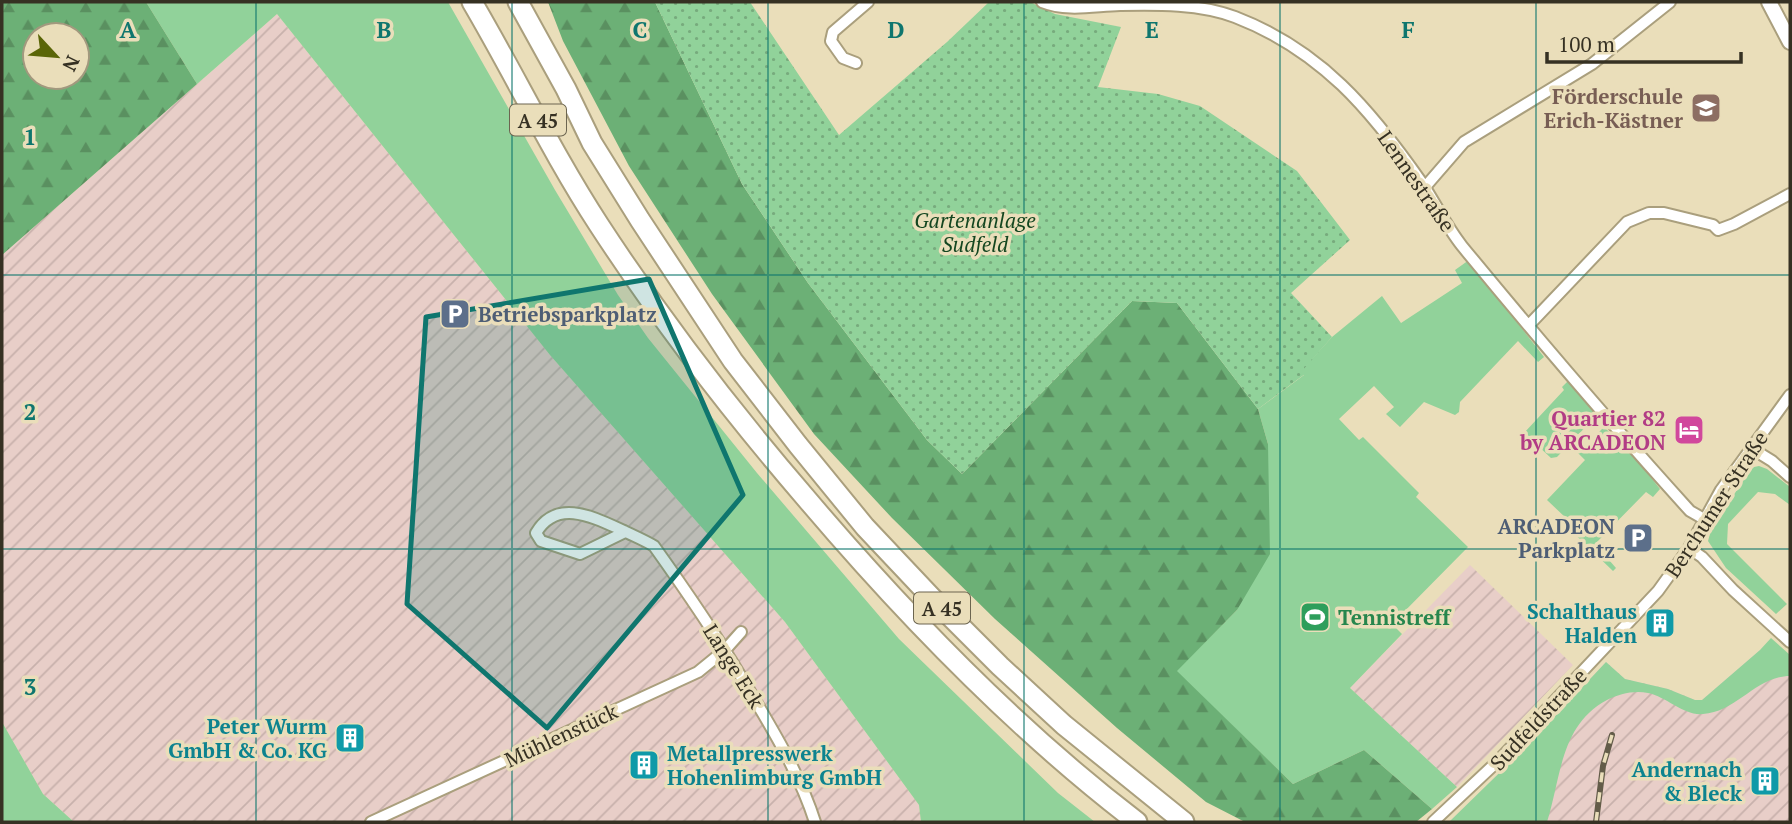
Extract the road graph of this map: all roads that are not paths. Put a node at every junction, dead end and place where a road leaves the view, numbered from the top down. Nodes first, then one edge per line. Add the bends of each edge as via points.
1 (518, 2) edge
2 (533, 2) edge
3 (868, 2) edge
4 (1042, 2) edge
5 (1671, 2) edge
6 (1769, 2) edge
7 (475, 6) edge
8 (1790, 42) edge
9 (856, 63) dead end
10 (566, 89) junction
11 (1425, 187) junction
12 (1790, 194) edge
13 (1529, 325) junction
14 (1790, 395) edge
15 (1751, 448) junction
16 (1790, 477) edge
17 (1704, 519) junction
18 (625, 532) junction
19 (1689, 548) junction
20 (1639, 611) joint
21 (741, 632) dead end
22 (1790, 642) edge
23 (726, 650) junction
24 (371, 822) edge
25 (815, 822) edge
26 (1137, 822) edge
27 (1184, 822) edge
28 (1433, 822) edge

1 - 10 highway, A 45
2 - 10 highway
3 - 9 street via 833,32 831,41 843,58
4 - 11 street, Lennestraße via 1078,9 1120,5 1201,9 1237,18 1300,49 1332,74
5 - 11 street via 1592,64 1465,142
6 - 8 main road
7 - 26 highway, A 45 via 598,224 747,430 864,567 952,658
10 - 27 highway, A 45 via 592,143 733,361 865,527 1074,734
11 - 13 street, Lennestraße via 1450,229
12 - 13 street via 1718,230 1672,213 1637,217 1618,230
13 - 17 street, Lennestraße via 1682,503
14 - 15 street, Berchumer Straße
15 - 16 street
15 - 17 street, Berchumer Straße
17 - 19 street, Berchumer Straße
18 - 18 street, Lange Eck via 576,512 559,513 536,533 541,541 580,554
18 - 23 street, Lange Eck via 654,546
19 - 20 street, Berchumer Straße
19 - 22 street
20 - 28 street, Sudfeldstraße via 1499,760
21 - 23 street, Mühlenstück
23 - 24 street, Mühlenstück via 698,672
23 - 25 street, Lange Eck via 796,774

